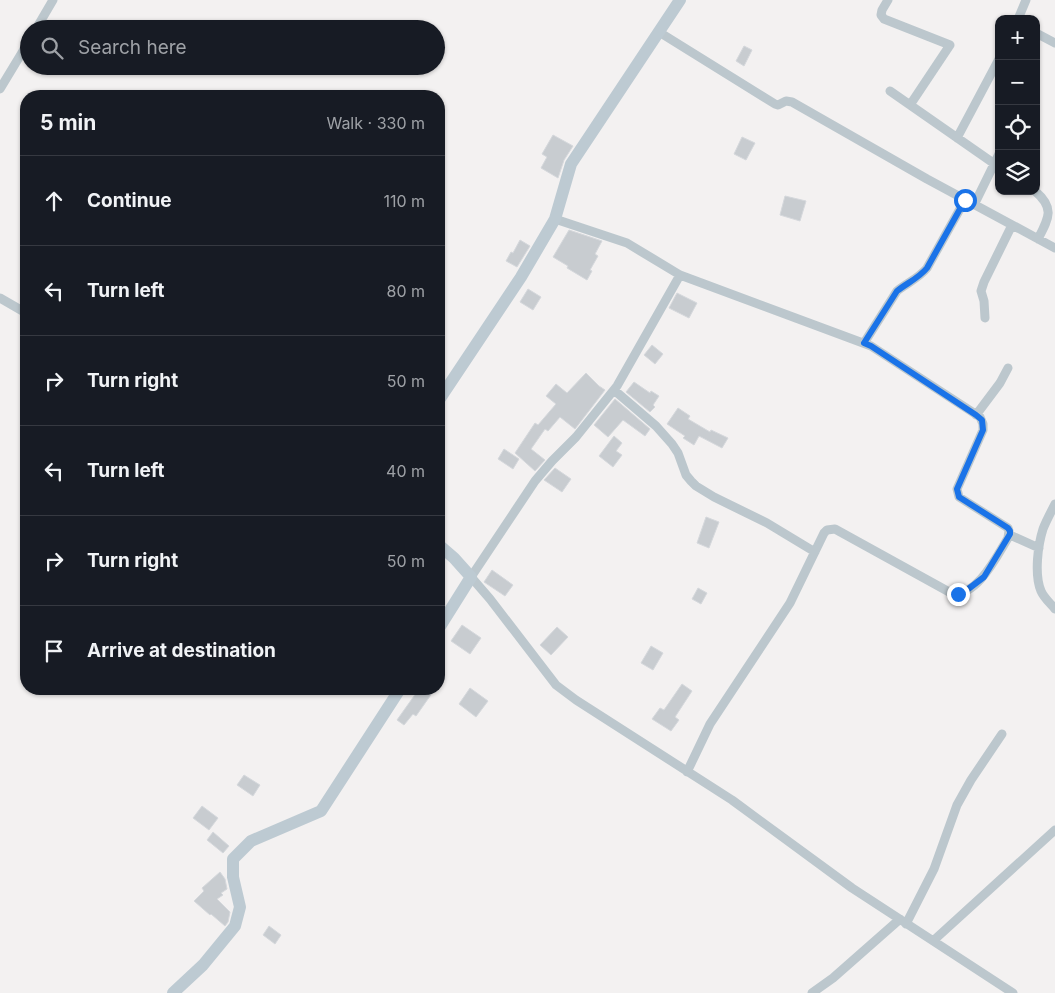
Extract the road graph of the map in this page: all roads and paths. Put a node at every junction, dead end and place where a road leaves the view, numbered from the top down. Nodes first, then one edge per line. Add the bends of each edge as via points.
1 (53, 0) edge
2 (680, 0) edge
3 (888, 0) edge
4 (1026, 0) edge
5 (1020, 15) edge
6 (41, 20) edge
7 (659, 32) junction
8 (1040, 35) edge
9 (1055, 42) edge
10 (20, 56) edge
11 (998, 60) edge
12 (0, 89) edge
13 (890, 91) dead end
14 (910, 105) junction
15 (957, 138) junction
16 (995, 165) edge
17 (995, 168) edge
18 (1040, 195) edge
19 (965, 200) junction
20 (974, 205) junction
21 (555, 219) junction
22 (1012, 225) junction
23 (1038, 239) junction
24 (1055, 248) edge
25 (680, 275) junction
26 (0, 298) edge
27 (20, 310) edge
28 (986, 318) dead end
29 (864, 343) junction
30 (1008, 368) dead end
31 (614, 390) junction
32 (445, 391) edge
33 (976, 415) junction
34 (1055, 504) edge
35 (1010, 534) junction
36 (1039, 548) junction
37 (445, 550) edge
38 (815, 552) junction
39 (471, 577) junction
40 (1055, 609) edge
41 (445, 618) edge
42 (396, 695) edge
43 (1002, 734) dead end
44 (687, 772) junction
45 (1055, 830) edge
46 (903, 921) junction
47 (933, 941) junction
48 (173, 993) edge
49 (812, 993) edge
50 (1014, 993) edge

1 - 6 street
2 - 7 street
3 - 14 street via 882,10 884,19 950,45
4 - 5 street
7 - 19 street via 775,104 792,102
7 - 21 street via 571,164
8 - 9 street
10 - 12 street
11 - 15 street
13 - 14 street
14 - 15 street
15 - 16 street
17 - 20 street
18 - 23 street via 1049,205 1050,213
19 - 20 street
19 - 29 street via 927,268 922,275 897,291
20 - 22 street
21 - 25 street via 623,241
21 - 32 street via 521,277
22 - 23 street
22 - 28 street via 981,291
23 - 24 street
25 - 29 street
25 - 31 street
26 - 27 street
29 - 33 street
30 - 33 street
31 - 38 street via 672,444 686,475 696,486
31 - 39 street via 535,481
33 - 35 street via 982,420 983,430 957,489 959,497 1008,528
34 - 36 street
35 - 36 street
35 - 38 street via 984,577 958,594 835,529 824,533
36 - 40 street via 1040,589
37 - 39 street
38 - 44 street via 786,608 710,724
39 - 41 street
39 - 44 street via 556,685
42 - 48 street via 321,811 251,841 233,860 233,877 240,907 235,926 203,965
43 - 46 street via 957,805 934,869
44 - 46 street via 732,800 852,888
45 - 47 street
46 - 47 street
46 - 49 street
47 - 50 street

